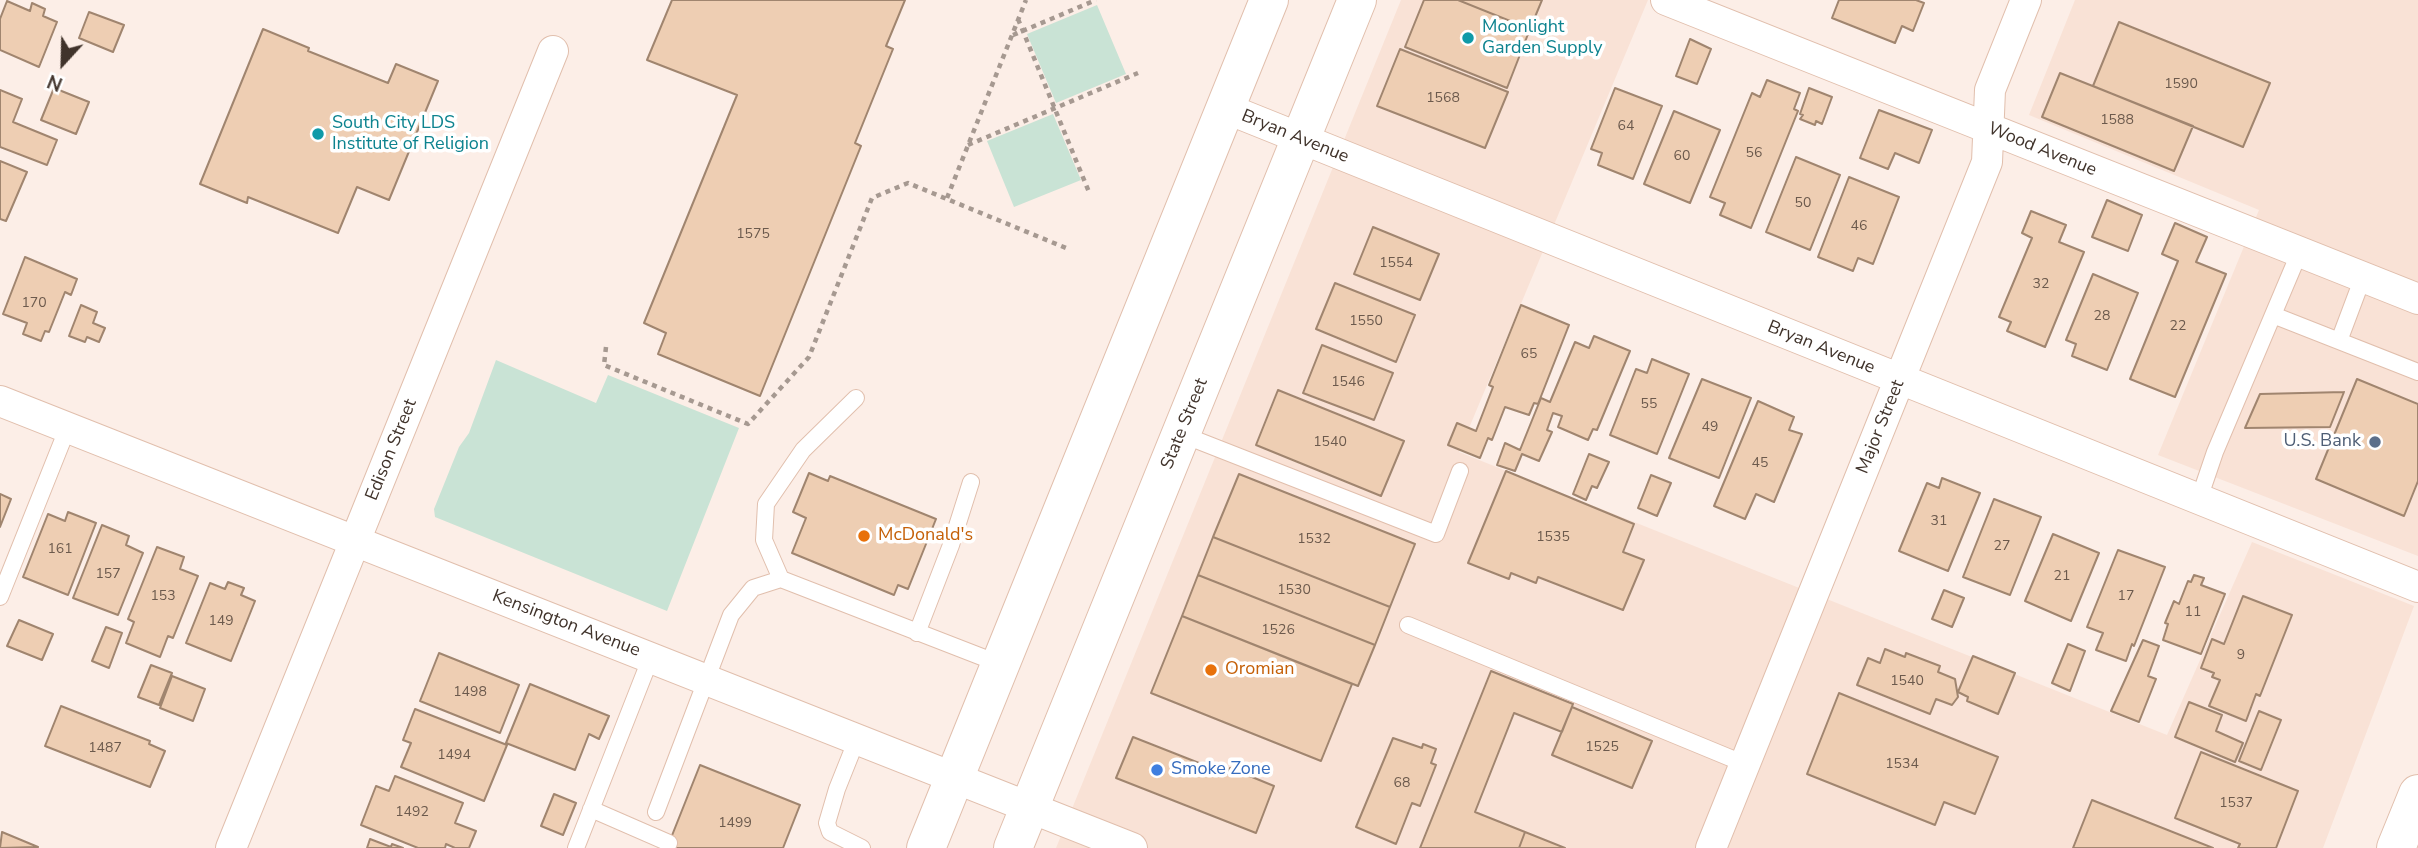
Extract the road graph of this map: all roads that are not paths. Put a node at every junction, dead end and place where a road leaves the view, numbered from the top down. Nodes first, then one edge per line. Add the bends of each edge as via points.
1 (1269, 0) edge
2 (1357, 0) edge
3 (1666, 0) edge
4 (2026, 0) edge
5 (553, 51) dead end
6 (1225, 108) junction
7 (1988, 128) junction
8 (1301, 139) junction
9 (2300, 251) junction
10 (2363, 277) junction
11 (2418, 299) edge
12 (2273, 316) junction
13 (2339, 341) junction
14 (2418, 372) edge
15 (1900, 379) junction
16 (856, 398) dead end
17 (0, 401) edge
18 (68, 428) junction
19 (1181, 434) junction
20 (1460, 471) dead end
21 (971, 482) dead end
22 (2199, 499) junction
23 (355, 541) junction
24 (781, 579) junction
25 (2418, 587) edge
26 (0, 597) edge
27 (1408, 625) dead end
28 (917, 633) junction
29 (651, 657) junction
30 (1000, 664) junction
31 (707, 679) junction
32 (857, 738) junction
33 (1745, 764) junction
34 (955, 777) junction
35 (2418, 794) edge
36 (1030, 807) junction
37 (591, 809) junction
38 (656, 812) dead end
39 (669, 843) dead end
40 (231, 848) edge
41 (576, 848) edge
42 (862, 848) edge
43 (926, 848) edge
44 (1013, 848) edge
45 (1132, 848) edge
46 (1711, 848) edge
47 (2396, 848) edge

1 - 6 main road
2 - 8 main road, State Street
3 - 7 street, Wood Avenue
4 - 7 street, Major Street via 1990,90
5 - 23 street, Edison Street
6 - 8 street, Bryan Avenue
6 - 30 main road
7 - 9 street, Wood Avenue
7 - 15 street, Major Street via 1987,162
8 - 15 street, Bryan Avenue
8 - 19 main road, State Street
9 - 10 street, Wood Avenue
9 - 12 lane
10 - 11 street, Wood Avenue
10 - 13 lane
12 - 13 lane
12 - 22 lane
13 - 14 lane
15 - 22 street, Bryan Avenue
15 - 33 street, Major Street
16 - 24 lane via 803,450 766,504 764,540
17 - 18 street, Kensington Avenue
18 - 23 street, Kensington Avenue
18 - 26 lane
19 - 20 lane via 1436,534
19 - 36 main road, State Street
21 - 28 lane
22 - 25 street, Bryan Avenue
23 - 29 street, Kensington Avenue
23 - 40 street, Edison Street
24 - 28 lane
24 - 31 lane via 754,588 731,615
27 - 33 lane
28 - 30 lane
29 - 31 street, Kensington Avenue
29 - 37 lane
30 - 34 main road
31 - 32 street, Kensington Avenue
31 - 38 lane
32 - 34 street, Kensington Avenue
32 - 42 lane via 827,823 830,832
33 - 46 street, Major Street
34 - 36 street, Kensington Avenue
34 - 43 main road
35 - 47 main road
36 - 44 main road, State Street
36 - 45 street, Kensington Avenue
37 - 39 lane
37 - 41 lane

